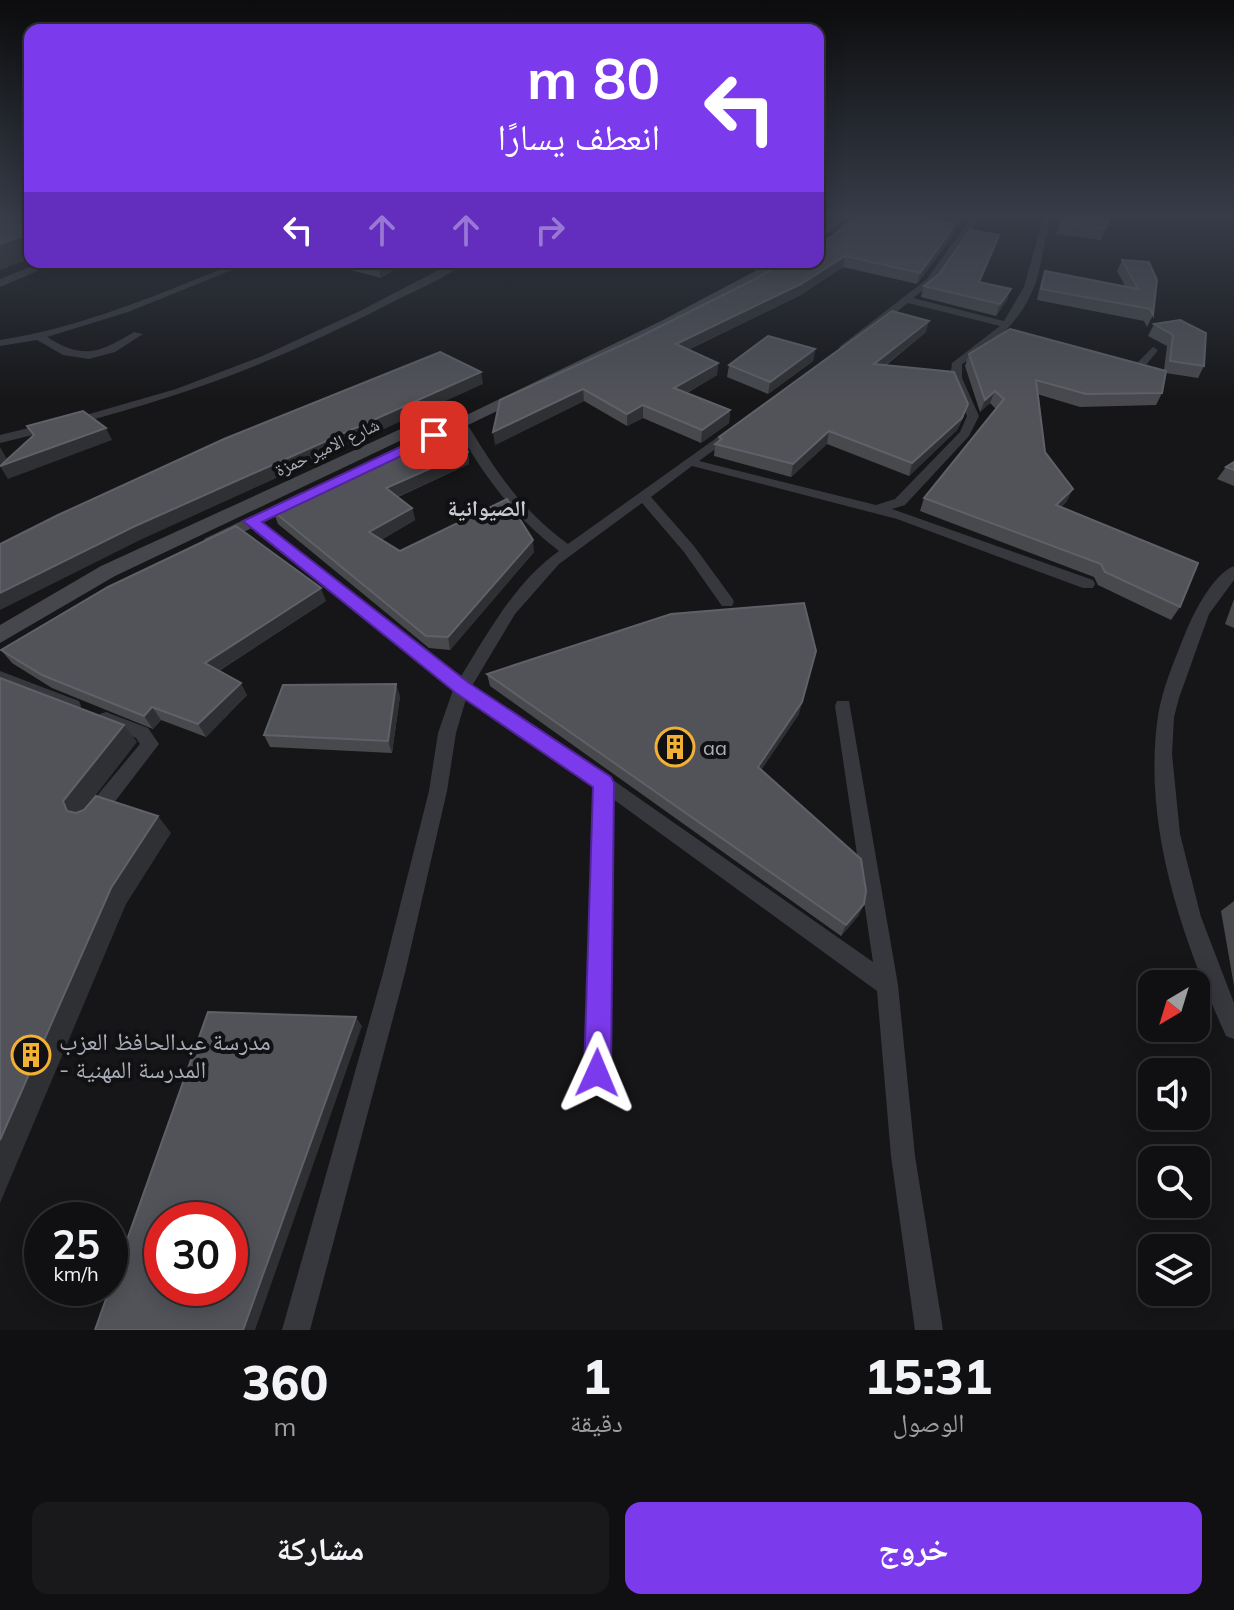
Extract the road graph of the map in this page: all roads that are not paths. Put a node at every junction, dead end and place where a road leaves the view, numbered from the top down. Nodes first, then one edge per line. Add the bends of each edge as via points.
1 (208, 276) edge
2 (435, 276) edge
3 (735, 276) edge
4 (755, 276) edge
5 (934, 276) edge
6 (1032, 276) edge
7 (908, 300) junction
8 (1005, 329) junction
9 (138, 334) dead end
10 (39, 337) junction
11 (1015, 337) edge
12 (0, 343) edge
13 (1153, 350) dead end
14 (829, 358) edge
15 (1112, 363) edge
16 (749, 418) edge
17 (460, 422) junction
18 (0, 439) edge
19 (690, 462) junction
20 (643, 496) junction
21 (879, 509) junction
22 (251, 521) junction
23 (567, 550) junction
24 (1234, 571) edge
25 (1088, 584) dead end
26 (727, 602) dead end
27 (5, 643) edge
28 (0, 677) edge
29 (462, 688) junction
30 (843, 706) dead end
31 (604, 783) junction
32 (90, 819) edge
33 (887, 985) junction
34 (1234, 1028) edge
35 (597, 1073) dead end
36 (296, 1330) edge
37 (929, 1330) edge

1 - 10 street
2 - 18 street via 234,372
3 - 27 main road, شارع الامير حمزة via 108,571
4 - 17 main road, شارع الامير حمزة
5 - 7 street
6 - 8 street
7 - 8 street
7 - 14 street
8 - 11 street
8 - 21 street via 957,363 954,371 973,416 965,433 900,502
9 - 10 street via 93,355 66,355
10 - 12 street
13 - 15 street via 1139,367
16 - 19 street
17 - 22 main road, شارع الامير حمزة
17 - 23 street via 498,486 528,522
19 - 20 street
19 - 21 street
20 - 23 street
20 - 26 street
21 - 25 street
22 - 27 main road, شارع الامير حمزة
22 - 29 street
23 - 29 street via 510,610
24 - 34 street via 1207,602 1190,640 1166,714 1162,758 1163,795 1177,868
28 - 32 street via 150,740
29 - 31 street
29 - 36 street via 447,733 394,973
30 - 33 street
31 - 33 street
31 - 35 street
33 - 37 street via 903,1156

